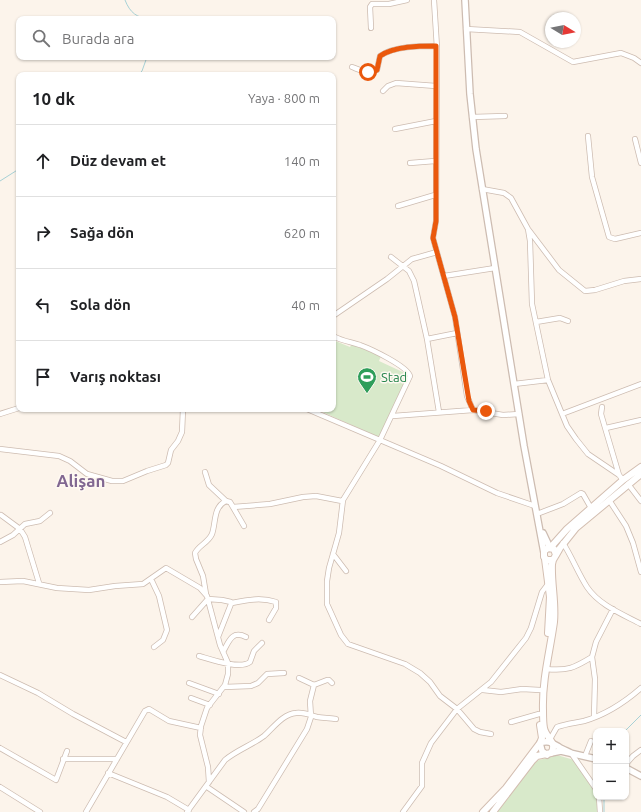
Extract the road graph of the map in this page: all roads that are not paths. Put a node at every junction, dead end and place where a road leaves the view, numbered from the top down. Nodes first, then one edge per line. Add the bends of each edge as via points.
1 (406, 0) edge
2 (434, 0) edge
3 (465, 0) edge
4 (371, 28) dead end
5 (466, 29) junction
6 (436, 46) junction
7 (641, 63) edge
8 (352, 67) dead end
9 (436, 86) junction
10 (383, 91) dead end
11 (505, 116) dead end
12 (472, 117) junction
13 (436, 121) junction
14 (394, 129) dead end
15 (588, 136) dead end
16 (635, 139) dead end
17 (435, 161) junction
18 (410, 163) dead end
19 (641, 163) edge
20 (482, 189) junction
21 (435, 195) junction
22 (398, 206) dead end
23 (528, 229) junction
24 (641, 233) edge
25 (437, 252) junction
26 (391, 257) dead end
27 (404, 266) junction
28 (495, 268) junction
29 (444, 276) junction
30 (641, 279) edge
31 (336, 314) edge
32 (536, 322) junction
33 (568, 322) dead end
34 (457, 333) junction
35 (336, 338) edge
36 (427, 339) junction
37 (548, 380) junction
38 (514, 384) junction
39 (641, 384) edge
40 (602, 407) dead end
41 (16, 409) edge
42 (473, 410) junction
43 (183, 412) edge
44 (314, 412) edge
45 (439, 412) junction
46 (0, 414) edge
47 (519, 414) junction
48 (562, 414) junction
49 (393, 416) junction
50 (641, 420) edge
51 (606, 428) junction
52 (380, 440) junction
53 (0, 448) edge
54 (641, 467) edge
55 (205, 472) dead end
56 (641, 474) edge
57 (619, 475) junction
58 (626, 482) junction
59 (609, 500) junction
60 (226, 501) junction
61 (342, 501) junction
62 (641, 501) edge
63 (535, 506) junction
64 (233, 507) junction
65 (591, 508) junction
66 (50, 513) dead end
67 (1, 515) dead end
68 (538, 517) junction
69 (244, 526) dead end
70 (20, 529) junction
71 (0, 542) edge
72 (563, 543) junction
73 (550, 548) junction
74 (569, 553) junction
75 (333, 554) junction
76 (544, 556) junction
77 (555, 558) junction
78 (346, 571) dead end
79 (641, 572) edge
80 (150, 579) junction
81 (0, 582) edge
82 (39, 583) junction
83 (548, 584) junction
84 (207, 598) junction
85 (232, 603) junction
86 (613, 609) junction
87 (192, 617) dead end
88 (269, 620) dead end
89 (641, 624) edge
90 (218, 637) junction
91 (246, 637) dead end
92 (262, 643) dead end
93 (154, 647) dead end
94 (223, 652) junction
95 (199, 656) dead end
96 (592, 657) junction
97 (228, 663) junction
98 (546, 669) junction
99 (284, 673) dead end
100 (0, 675) edge
101 (299, 678) dead end
102 (189, 683) dead end
103 (332, 683) dead end
104 (314, 685) junction
105 (224, 687) junction
106 (641, 688) edge
107 (483, 690) junction
108 (540, 690) junction
109 (219, 694) junction
110 (192, 698) dead end
111 (210, 705) junction
112 (456, 709) junction
113 (539, 714) junction
114 (311, 715) junction
115 (594, 717) junction
116 (336, 719) dead end
117 (511, 722) dead end
118 (201, 728) junction
119 (491, 734) dead end
120 (550, 741) junction
121 (591, 741) dead end
122 (126, 742) junction
123 (540, 743) junction
124 (0, 748) edge
125 (641, 750) edge
126 (67, 751) dead end
127 (571, 753) junction
128 (549, 754) junction
129 (585, 756) junction
130 (593, 758) edge
131 (63, 759) junction
132 (117, 759) junction
133 (629, 761) edge
134 (629, 770) edge
135 (108, 774) junction
136 (641, 776) edge
137 (208, 784) junction
138 (593, 785) edge
139 (0, 787) edge
140 (599, 800) edge
141 (188, 811) edge
142 (258, 811) edge
143 (40, 812) edge
144 (86, 812) edge
145 (244, 812) edge
146 (403, 812) edge
147 (483, 812) edge
148 (493, 812) edge
149 (600, 812) edge

1 - 4 street via 372,4
2 - 6 street
3 - 5 street
5 - 7 street via 520,32 573,62 621,54
5 - 12 street
6 - 8 street via 413,47 384,53 380,56 377,70 373,72
6 - 9 street
9 - 10 street via 396,83
9 - 13 street
11 - 12 street
12 - 20 street
13 - 14 street
13 - 17 street
15 - 24 street via 592,177 609,237 615,239
16 - 19 street
17 - 18 street
17 - 21 street
20 - 23 street via 504,193 511,198
20 - 28 street
21 - 22 street
21 - 25 street via 436,221 433,238
23 - 30 street via 559,270 585,291
23 - 32 street via 532,304
25 - 27 street via 412,259
25 - 29 street
26 - 27 street
27 - 31 street
27 - 36 street via 414,280
28 - 29 street
28 - 38 street
29 - 34 street
32 - 33 street via 560,318
32 - 37 street
34 - 36 street
34 - 42 street via 467,396
35 - 49 street via 388,358 410,374
36 - 45 street
37 - 38 street
37 - 48 street
38 - 47 street
39 - 48 street
40 - 51 street via 601,414
41 - 46 street
42 - 45 street
42 - 47 street via 504,415
43 - 53 street via 182,432 171,450 168,463 118,482 88,474 59,456
44 - 52 street
45 - 49 street
47 - 63 street
48 - 57 street via 567,426 588,454
49 - 52 street
50 - 51 street
51 - 57 street
52 - 61 street
52 - 63 street via 497,493
54 - 58 main road
55 - 60 street via 208,485
56 - 58 main road
57 - 58 street
58 - 59 main road
58 - 62 street
58 - 65 main road
59 - 72 main road via 576,528
59 - 79 street via 626,526
60 - 64 street
60 - 84 street via 218,510 210,538 195,553
61 - 64 street via 316,496
61 - 75 street via 339,533
63 - 68 street
64 - 69 street
65 - 68 street via 581,493
65 - 73 main road
66 - 70 street via 42,520 25,524
67 - 70 street
68 - 73 street
68 - 76 street
70 - 71 street
70 - 82 street
72 - 74 street
72 - 77 main road
73 - 76 main road via 546,549
73 - 77 main road via 556,551
74 - 77 street via 563,551
74 - 86 street via 594,596
75 - 78 street
75 - 112 street via 327,581 326,604 344,640 353,646 405,664 420,673 440,696
76 - 77 main road via 549,561
76 - 83 main road
77 - 98 main road via 552,569 555,608
80 - 82 street via 139,585 85,590 58,588
80 - 84 street via 168,569 200,588
80 - 93 street via 158,591 167,630 163,640
81 - 82 street
83 - 107 street via 542,592 526,638
83 - 108 main road via 550,622
84 - 85 street
84 - 87 street
84 - 90 street
85 - 88 street via 254,599 276,602 276,608
85 - 90 street
86 - 89 street
86 - 96 street via 596,642
90 - 94 street
91 - 94 street via 241,634 235,635
92 - 97 street via 254,651 248,664
94 - 97 street
95 - 97 street
96 - 98 street via 570,669
96 - 115 street via 595,678
97 - 105 street
98 - 120 main road via 543,714 544,730
99 - 105 street via 267,674 251,686
100 - 122 street
101 - 104 street
102 - 109 street
103 - 104 street via 327,680
104 - 114 street via 310,701
105 - 109 street
106 - 115 street via 620,704
107 - 108 street
107 - 112 street
108 - 113 main road
109 - 111 street
110 - 111 street
111 - 118 street via 204,713
112 - 119 street via 474,728
112 - 146 street via 428,748 422,763 422,786
113 - 117 street
113 - 123 main road via 542,738
114 - 116 street
114 - 137 street via 295,713 285,718 251,745 230,756 214,773
114 - 142 street via 303,737
115 - 120 street via 557,726
118 - 122 street via 169,721 147,709
118 - 137 street via 200,735 208,767
120 - 123 street
120 - 127 street
120 - 128 main road via 554,746
121 - 129 street
122 - 132 street
123 - 128 street via 542,751
123 - 147 main road via 506,788
124 - 131 street via 56,780
125 - 133 street
126 - 131 street
127 - 128 street via 561,751
127 - 129 street
127 - 138 street
128 - 148 main road via 537,756 532,761
129 - 130 street
131 - 132 street
132 - 135 street
134 - 136 street
135 - 141 street via 167,797
135 - 144 street
137 - 141 street
137 - 145 street
139 - 143 street
140 - 149 street

